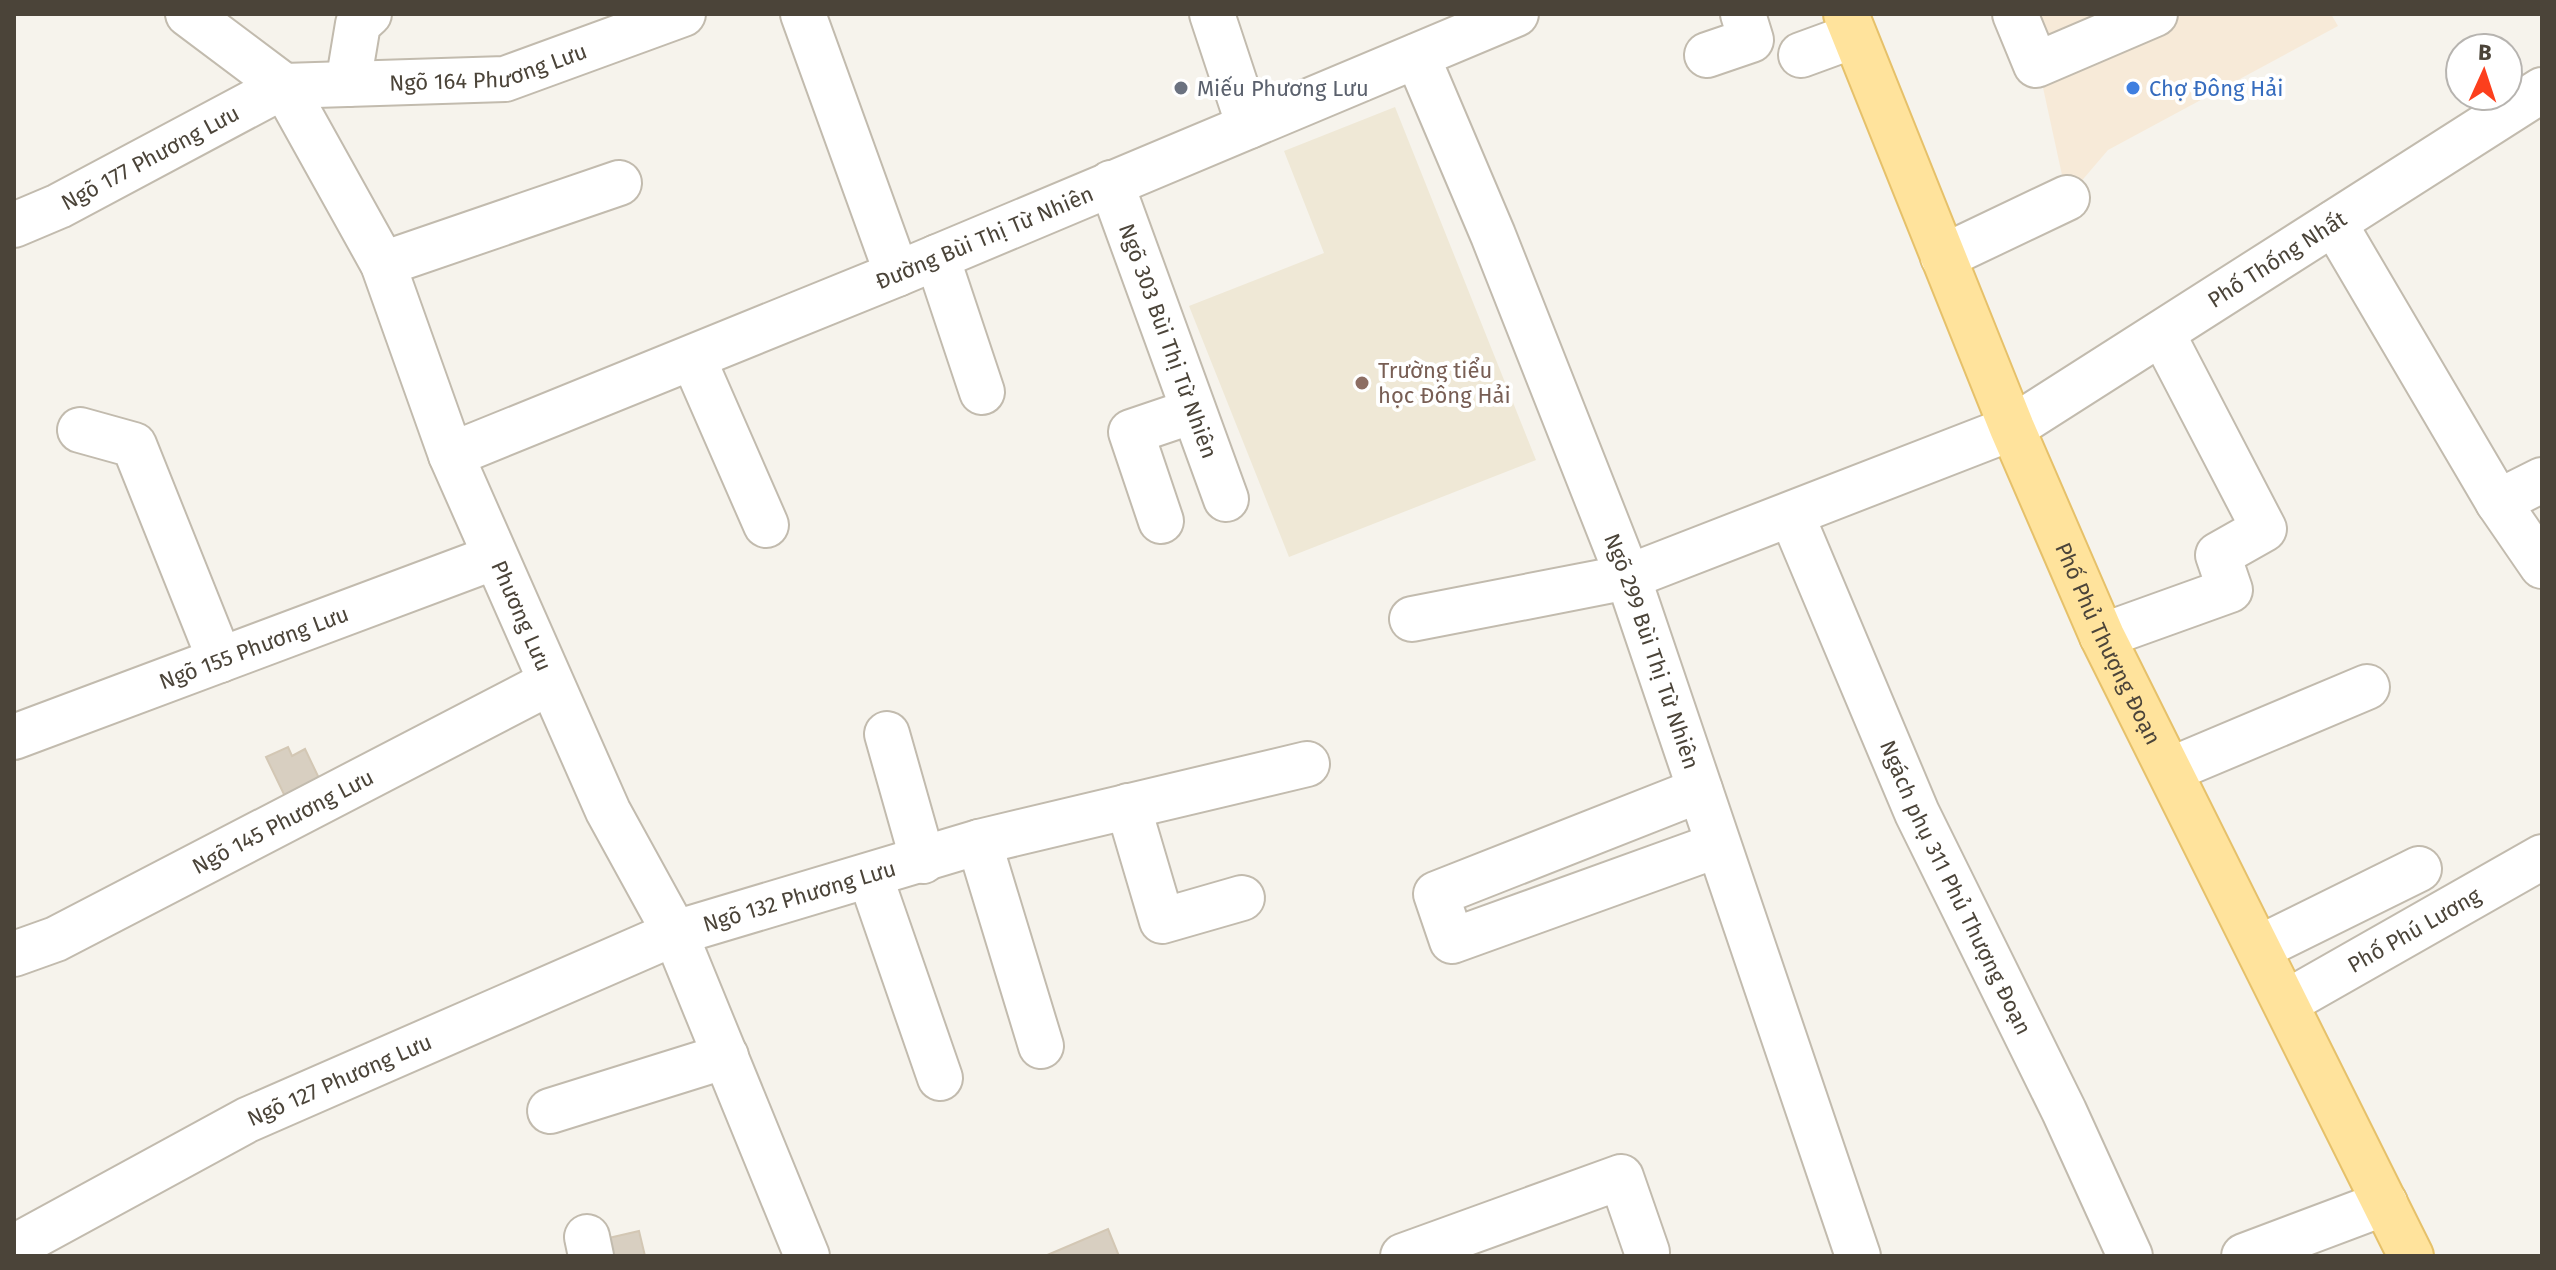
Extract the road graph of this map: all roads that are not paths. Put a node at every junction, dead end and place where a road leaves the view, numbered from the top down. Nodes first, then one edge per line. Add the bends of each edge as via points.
1 (188, 14) edge
2 (369, 14) edge
3 (683, 14) edge
4 (803, 14) edge
5 (1212, 14) edge
6 (1516, 14) edge
7 (1743, 14) edge
8 (2015, 14) edge
9 (2155, 14) edge
10 (1850, 25) edge
11 (1429, 38) edge
12 (1707, 55) dead end
13 (1801, 55) dead end
14 (348, 84) junction
15 (284, 86) junction
16 (2538, 104) edge
17 (1249, 126) junction
18 (619, 183) dead end
19 (1111, 183) junction
20 (2067, 198) dead end
21 (2334, 223) junction
22 (14, 225) edge
23 (937, 257) junction
24 (1943, 257) junction
25 (383, 264) junction
26 (897, 274) junction
27 (2162, 333) junction
28 (693, 358) junction
29 (982, 392) dead end
30 (1193, 411) junction
31 (2012, 428) junction
32 (80, 430) dead end
33 (451, 455) junction
34 (2542, 480) edge
35 (1226, 499) dead end
36 (2498, 502) junction
37 (1792, 516) junction
38 (1161, 521) dead end
39 (766, 525) dead end
40 (495, 557) junction
41 (2542, 566) edge
42 (1628, 577) junction
43 (1412, 619) dead end
44 (2102, 636) junction
45 (220, 660) junction
46 (549, 683) junction
47 (2367, 687) dead end
48 (887, 734) dead end
49 (14, 737) edge
50 (1307, 764) dead end
51 (2170, 770) junction
52 (1700, 790) junction
53 (1128, 806) junction
54 (979, 842) junction
55 (1718, 845) junction
56 (2542, 857) edge
57 (923, 861) junction
58 (2419, 869) dead end
59 (870, 876) junction
60 (1242, 898) dead end
61 (675, 933) junction
62 (2259, 948) junction
63 (14, 954) edge
64 (2287, 1002) junction
65 (1041, 1046) dead end
66 (726, 1056) junction
67 (940, 1078) dead end
68 (550, 1111) dead end
69 (2385, 1203) junction
70 (14, 1247) edge
71 (1647, 1252) dead end
72 (807, 1256) edge
73 (1403, 1256) edge
74 (1858, 1256) edge
75 (2130, 1256) edge
76 (2244, 1256) edge
77 (2411, 1256) edge

1 - 15 street, Phương Lưu
2 - 14 street via 358,24
3 - 14 street, Ngõ 164 Phương Lưu via 505,79
4 - 26 street
5 - 17 street
6 - 11 street, Đường Bùi Thị Từ Nhiên
7 - 12 street via 1751,40
8 - 9 street via 2036,65
10 - 13 street
10 - 24 main road, Phố Phủ Thượng Đoạn
11 - 17 street, Đường Bùi Thị Từ Nhiên
11 - 42 street, Ngõ 299 Bùi Thị Từ Nhiên via 1493,235
14 - 15 street, Ngõ 164 Phương Lưu
15 - 22 street, Ngõ 177 Phương Lưu
15 - 25 street, Phương Lưu
16 - 21 street, Phố Thống Nhất
17 - 19 street, Đường Bùi Thị Từ Nhiên
18 - 25 street
19 - 23 street, Đường Bùi Thị Từ Nhiên
19 - 30 street, Ngõ 303 Bùi Thị Từ Nhiên
20 - 24 street
21 - 27 street, Phố Thống Nhất
21 - 36 street
23 - 26 street, Đường Bùi Thị Từ Nhiên
23 - 29 street
24 - 31 main road, Phố Phủ Thượng Đoạn
25 - 33 street, Phương Lưu
26 - 28 street, Đường Bùi Thị Từ Nhiên
27 - 31 street, Phố Thống Nhất
27 - 44 street via 2264,529 2218,555 2230,590
28 - 33 street, Đường Bùi Thị Từ Nhiên
28 - 39 street
30 - 35 street, Ngõ 303 Bùi Thị Từ Nhiên
30 - 38 street via 1131,432
31 - 37 street, Phố Thống Nhất
31 - 44 main road, Phố Phủ Thượng Đoạn
32 - 45 street via 134,445
33 - 40 street, Phương Lưu
34 - 36 street
36 - 41 street
37 - 42 street, Phố Thống Nhất
37 - 75 street, Ngách phụ 311 Phủ Thượng Đoạn via 1917,813
40 - 45 street, Ngõ 155 Phương Lưu
40 - 46 street, Phương Lưu
42 - 43 street, Phố Thống Nhất
42 - 52 street, Ngõ 299 Bùi Thị Từ Nhiên
44 - 51 main road, Phố Phủ Thượng Đoạn
45 - 49 street, Ngõ 155 Phương Lưu
46 - 61 street, Phương Lưu via 608,811
46 - 63 street, Ngõ 145 Phương Lưu via 70,932
47 - 51 street
48 - 57 street
50 - 53 street, Ngõ 132 Phương Lưu
51 - 62 main road, Phố Phủ Thượng Đoạn
52 - 55 street, Ngõ 299 Bùi Thị Từ Nhiên
52 - 55 street via 1436,894 1452,941
53 - 54 street, Ngõ 132 Phương Lưu
53 - 60 street via 1162,921
54 - 57 street, Ngõ 132 Phương Lưu
54 - 65 street
55 - 74 street, Ngõ 299 Bùi Thị Từ Nhiên
56 - 64 street, Phố Phú Lương
57 - 59 street, Ngõ 132 Phương Lưu
58 - 62 street
59 - 61 street, Ngõ 132 Phương Lưu
59 - 67 street
61 - 66 street, Phương Lưu
61 - 70 street, Ngõ 127 Phương Lưu via 247,1120
62 - 64 main road, Phố Phủ Thượng Đoạn
64 - 69 main road, Phố Phủ Thượng Đoạn
66 - 68 street
66 - 72 street, Phương Lưu
69 - 76 street
69 - 77 main road, Phố Phủ Thượng Đoạn
71 - 73 street via 1621,1177

